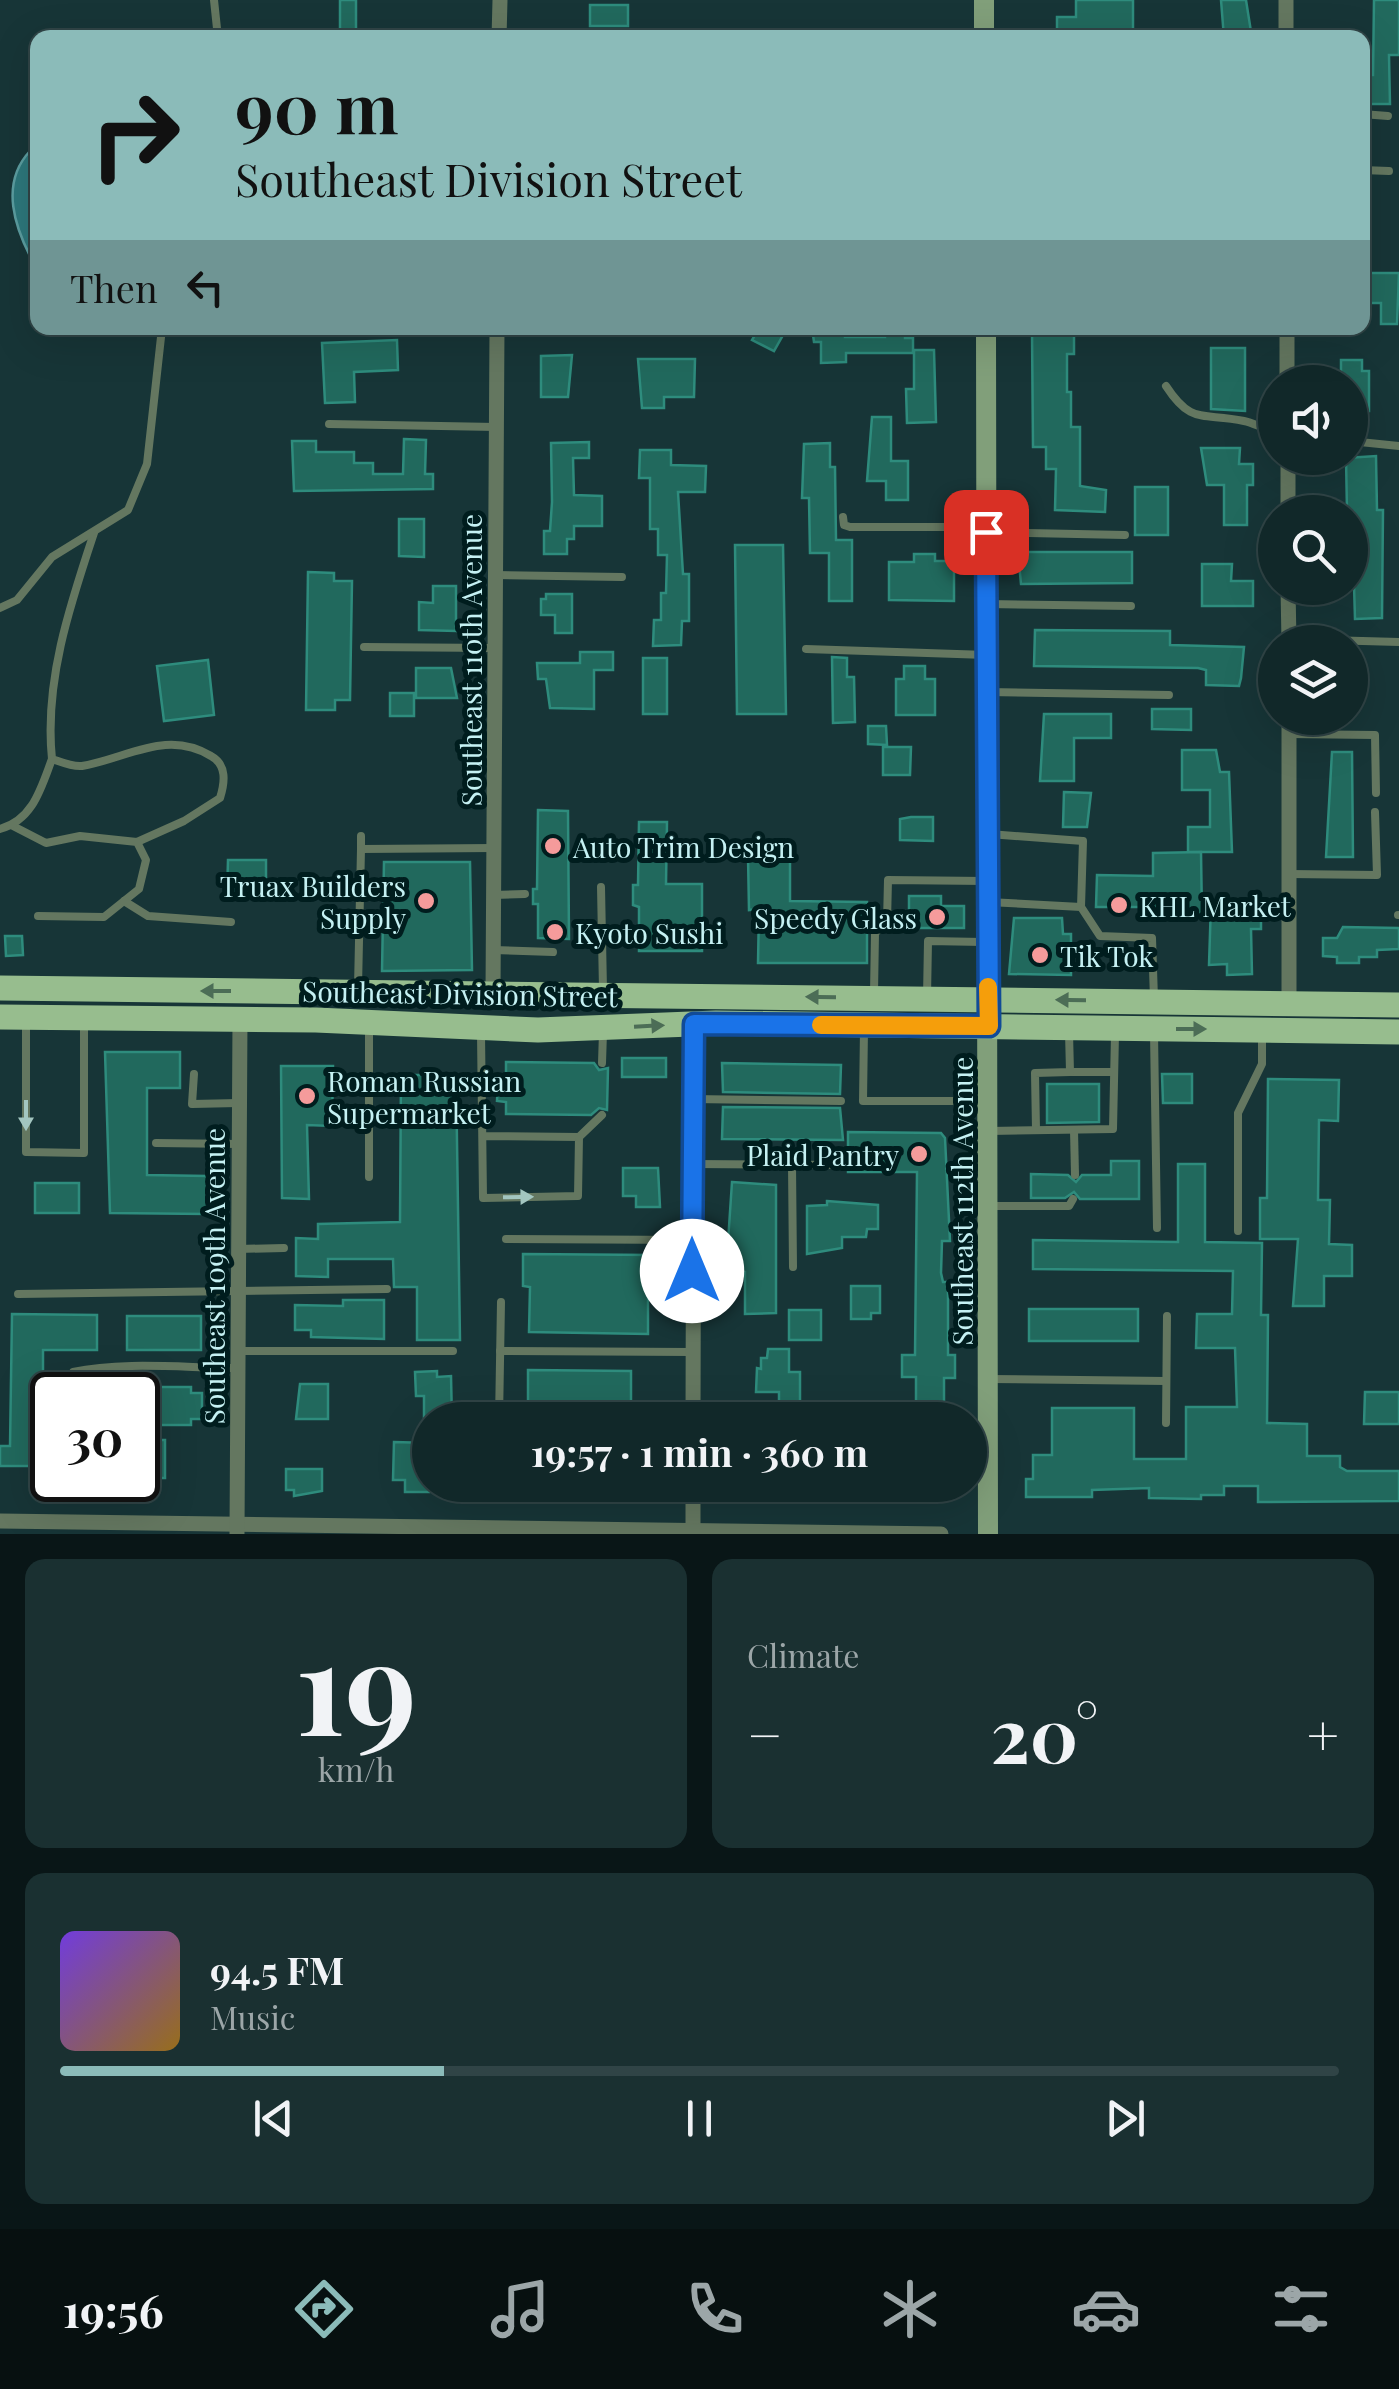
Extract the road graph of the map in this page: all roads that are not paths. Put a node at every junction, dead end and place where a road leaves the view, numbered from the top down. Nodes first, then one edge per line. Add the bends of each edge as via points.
1 (214, 0) edge
2 (500, 0) edge
3 (984, 0) edge
4 (1286, 0) edge
5 (217, 30) edge
6 (500, 30) edge
7 (984, 30) edge
8 (1286, 30) edge
9 (1370, 115) edge
10 (1388, 116) dead end
11 (1370, 170) edge
12 (1389, 171) dead end
13 (161, 335) edge
14 (497, 335) edge
15 (986, 335) edge
16 (1287, 335) edge
17 (1287, 365) edge
18 (1166, 386) dead end
19 (329, 424) dead end
20 (1258, 426) edge
21 (496, 427) junction
22 (1368, 443) edge
23 (1399, 446) edge
24 (843, 517) dead end
25 (986, 529) junction
26 (94, 533) junction
27 (1125, 535) dead end
28 (495, 574) junction
29 (622, 576) dead end
30 (987, 604) junction
31 (1131, 606) dead end
32 (0, 608) edge
33 (1368, 642) edge
34 (1399, 642) edge
35 (364, 647) dead end
36 (495, 648) junction
37 (806, 649) dead end
38 (987, 655) junction
39 (988, 692) junction
40 (1169, 695) dead end
41 (1368, 734) edge
42 (1289, 735) edge
43 (52, 759) junction
44 (1376, 792) dead end
45 (1374, 812) dead end
46 (13, 826) junction
47 (0, 830) edge
48 (988, 834) junction
49 (361, 836) dead end
50 (138, 842) junction
51 (494, 848) junction
52 (361, 849) junction
53 (1289, 874) junction
54 (602, 887) dead end
55 (988, 892) junction
56 (525, 894) dead end
57 (493, 895) junction
58 (124, 901) junction
59 (1081, 907) junction
60 (38, 916) dead end
61 (231, 922) dead end
62 (988, 942) junction
63 (493, 950) junction
64 (553, 952) dead end
65 (0, 988) edge
66 (274, 991) junction
67 (358, 992) junction
68 (493, 993) junction
69 (603, 994) junction
70 (874, 998) junction
71 (927, 998) junction
72 (988, 999) junction
73 (1154, 1001) junction
74 (1289, 1003) junction
75 (1399, 1005) edge
76 (13, 1017) edge
77 (84, 1018) junction
78 (240, 1018) junction
79 (369, 1023) junction
80 (694, 1024) junction
81 (864, 1025) junction
82 (989, 1026) junction
83 (603, 1028) junction
84 (1069, 1028) junction
85 (1115, 1028) junction
86 (1154, 1029) junction
87 (482, 1030) junction
88 (1262, 1030) junction
89 (1399, 1032) edge
90 (602, 1063) dead end
91 (1070, 1072) junction
92 (1114, 1072) junction
93 (194, 1074) dead end
94 (692, 1099) junction
95 (841, 1100) dead end
96 (988, 1102) junction
97 (239, 1104) junction
98 (602, 1115) dead end
99 (989, 1130) junction
100 (1036, 1130) junction
101 (1074, 1130) junction
102 (483, 1136) junction
103 (579, 1137) junction
104 (156, 1143) dead end
105 (239, 1144) junction
106 (692, 1164) junction
107 (792, 1165) junction
108 (836, 1165) dead end
109 (1075, 1175) dead end
110 (369, 1177) dead end
111 (1073, 1199) dead end
112 (988, 1206) junction
113 (1157, 1228) dead end
114 (1238, 1231) dead end
115 (506, 1240) dead end
116 (692, 1240) junction
117 (284, 1248) dead end
118 (238, 1249) junction
119 (793, 1267) dead end
120 (387, 1290) dead end
121 (18, 1294) dead end
122 (238, 1295) junction
123 (500, 1302) dead end
124 (1167, 1316) dead end
125 (500, 1351) junction
126 (452, 1352) dead end
127 (692, 1352) junction
128 (238, 1360) junction
129 (125, 1369) junction
130 (988, 1379) junction
131 (1166, 1380) junction
132 (499, 1402) edge
133 (693, 1402) edge
134 (1166, 1422) dead end
135 (693, 1502) edge
136 (0, 1522) edge
137 (236, 1530) edge
138 (693, 1532) edge
139 (940, 1534) edge
140 (988, 1534) edge

1 - 5 lane
2 - 6 street
3 - 7 main road
4 - 8 street
9 - 10 lane
11 - 12 lane
13 - 26 lane via 147,464 128,510
14 - 21 street, Southeast 110th Avenue
15 - 25 main road, Southeast 112th Avenue
16 - 17 street
18 - 20 lane via 1180,408 1196,416
19 - 21 lane
21 - 28 street, Southeast 110th Avenue
22 - 23 lane
24 - 25 lane via 850,526
25 - 27 lane
25 - 30 main road, Southeast 112th Avenue
26 - 32 lane via 52,557 16,600
26 - 43 lane via 68,609 49,734
28 - 29 lane
28 - 36 street, Southeast 110th Avenue
30 - 31 lane
30 - 38 main road, Southeast 112th Avenue
33 - 34 lane
35 - 36 lane
36 - 51 street, Southeast 110th Avenue
37 - 38 lane
38 - 39 main road, Southeast 112th Avenue
39 - 40 lane
39 - 48 main road, Southeast 112th Avenue
41 - 44 lane via 1375,735
42 - 53 street
43 - 46 lane via 35,804
43 - 50 lane via 78,767 154,745 187,743 217,759 226,780 220,798
45 - 53 lane via 1376,875
46 - 47 lane
46 - 50 lane via 46,843 80,836
48 - 55 main road, Southeast 112th Avenue
48 - 59 lane via 1083,841
49 - 52 lane
50 - 58 lane via 146,860 138,888
51 - 52 lane
51 - 57 street, Southeast 110th Avenue
52 - 67 lane
53 - 74 street
54 - 69 lane
55 - 59 lane
55 - 62 main road, Southeast 112th Avenue
55 - 70 lane via 888,880 887,922 875,933
56 - 57 lane
57 - 63 street, Southeast 110th Avenue
58 - 60 lane via 104,918
58 - 61 lane via 148,916
59 - 73 lane via 1100,936 1152,938
62 - 71 lane via 928,941
62 - 72 main road, Southeast 112th Avenue
63 - 64 lane
63 - 68 street, Southeast 110th Avenue
66 -> 65 main road, Southeast Division Street
66 - 67 main road, Southeast Division Street
66 - 78 main road
67 - 68 main road, Southeast Division Street
68 - 69 main road, Southeast Division Street
68 - 79 main road via 483,1010 384,1013
70 -> 69 main road, Southeast Division Street
70 - 71 main road, Southeast Division Street
71 - 72 main road, Southeast Division Street
73 -> 72 main road, Southeast Division Street
72 - 82 main road, Southeast 112th Avenue
73 - 74 main road, Southeast Division Street
74 - 75 main road, Southeast Division Street
76 - 77 main road, Southeast Division Street
76 -> 77 lane via 26,1152 84,1153
77 - 78 main road, Southeast Division Street
78 - 79 main road, Southeast Division Street
78 - 97 street, Southeast 109th Avenue
79 - 87 main road, Southeast Division Street
79 - 110 lane
80 - 81 main road, Southeast Division Street
83 -> 80 main road, Southeast Division Street
80 - 94 street
81 - 82 main road, Southeast Division Street
81 - 96 lane via 863,1101
82 - 84 main road, Southeast Division Street
82 - 96 main road, Southeast 112th Avenue
83 - 87 main road, Southeast Division Street
83 - 90 lane
84 - 85 main road, Southeast Division Street
84 - 91 lane
85 - 86 main road, Southeast Division Street
85 - 92 lane
86 -> 88 main road, Southeast Division Street
86 - 113 lane
87 - 102 lane
88 - 89 main road, Southeast Division Street
88 - 114 lane via 1262,1064 1238,1113
91 - 92 lane
91 - 100 lane via 1035,1073
92 - 101 lane via 1114,1129
93 - 97 lane via 192,1104
94 - 95 lane
94 - 106 street
96 - 99 main road, Southeast 112th Avenue
97 - 105 street, Southeast 109th Avenue
98 - 103 lane
99 - 100 lane
99 - 112 main road, Southeast 112th Avenue
100 - 101 lane
101 - 109 lane
102 - 103 lane
102 -> 103 lane via 483,1198 578,1196
104 - 105 lane
105 - 118 street, Southeast 109th Avenue
106 - 107 lane
106 - 116 street
107 - 108 lane
107 - 119 lane
111 - 112 lane via 1069,1206
112 - 130 main road, Southeast 112th Avenue
115 - 116 lane
116 - 127 street
117 - 118 lane
118 - 122 street, Southeast 109th Avenue
120 - 122 lane
121 - 122 lane
122 - 128 street, Southeast 109th Avenue
123 - 125 lane
124 - 131 lane
125 - 127 lane
125 - 132 lane
126 - 128 lane
127 - 133 street
128 - 129 lane
128 - 137 street, Southeast 109th Avenue
129 - 129 lane via 73,1372 66,1386 88,1394 110,1386
130 - 131 lane
130 - 140 main road, Southeast 112th Avenue
131 - 134 lane
135 - 138 street
136 - 137 street
137 - 138 street
138 - 139 street

